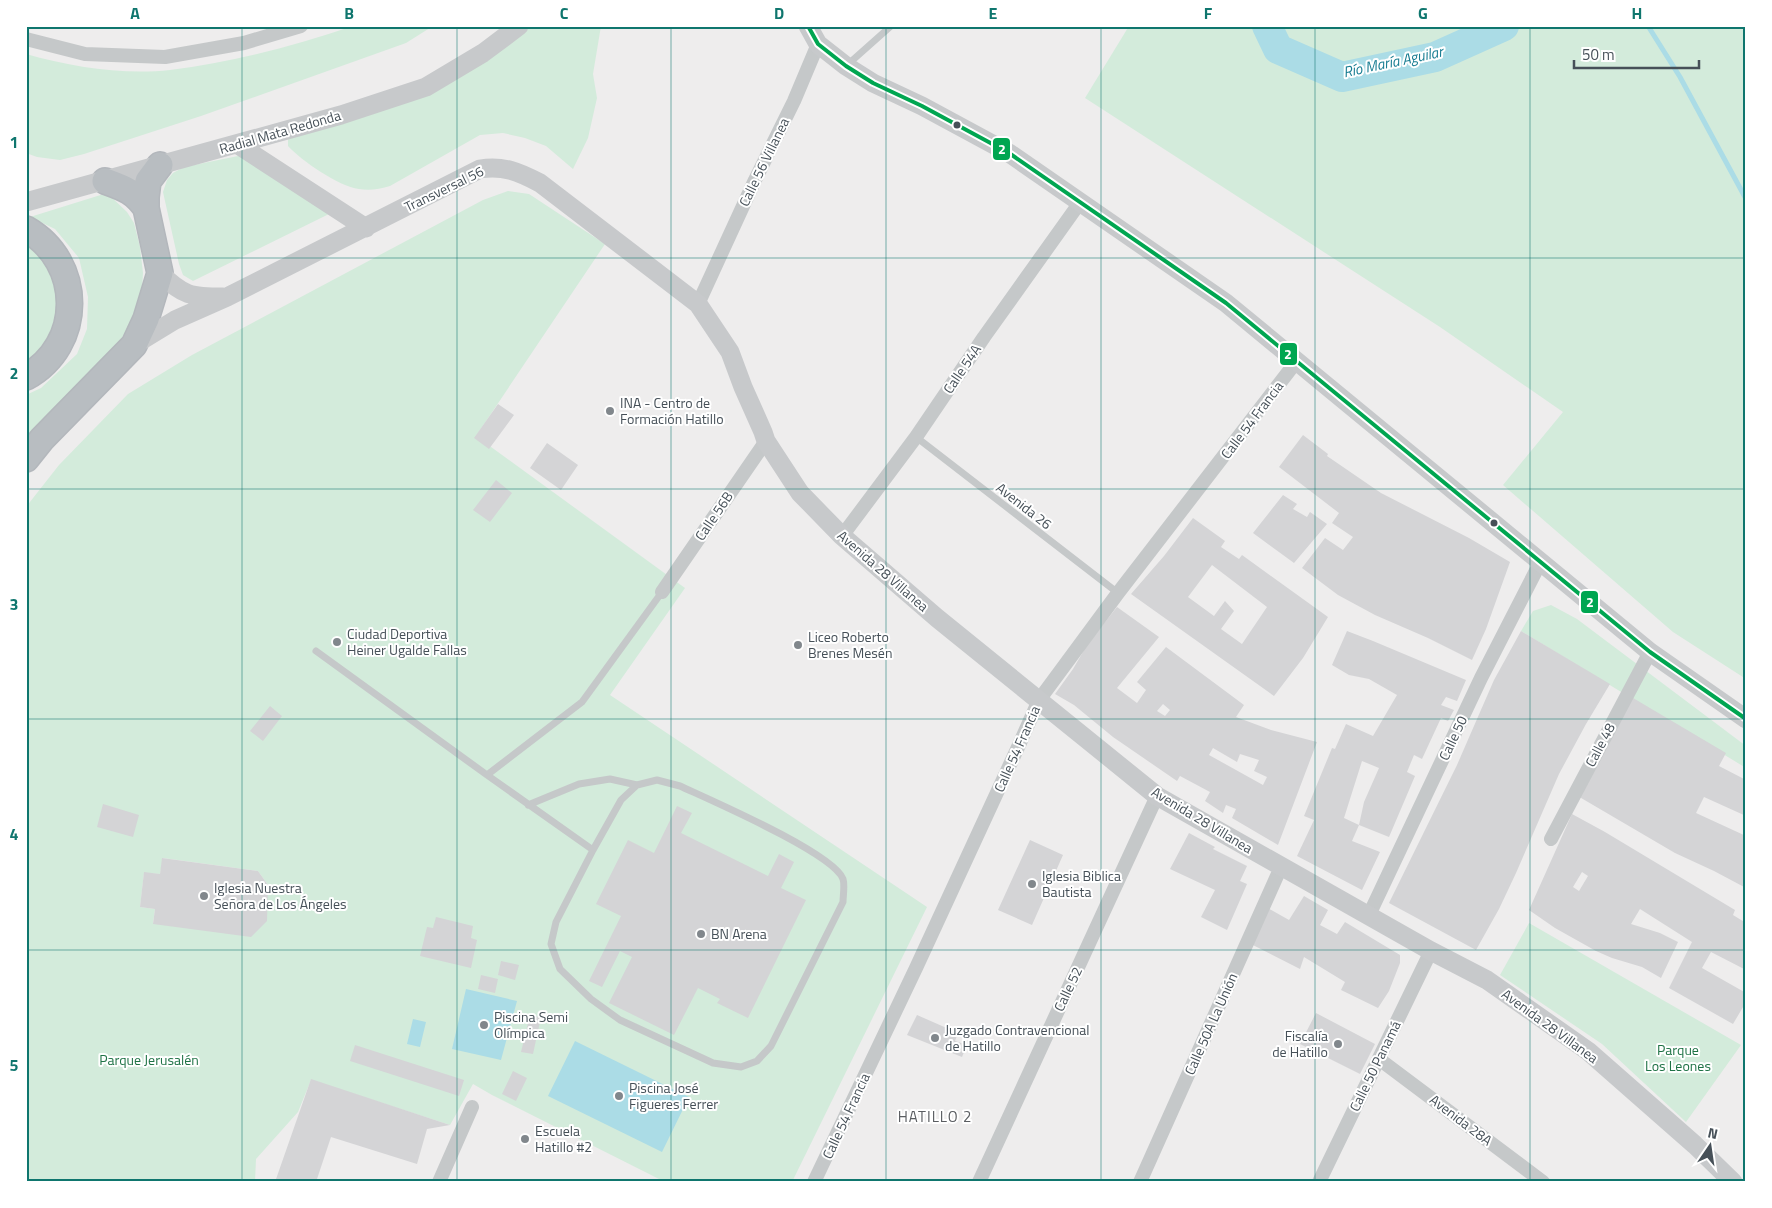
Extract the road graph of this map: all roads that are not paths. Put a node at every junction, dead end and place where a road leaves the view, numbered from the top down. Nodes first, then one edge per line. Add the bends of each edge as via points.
1 (301, 26) edge
2 (519, 26) edge
3 (808, 26) edge
4 (891, 26) edge
5 (26, 39) edge
6 (818, 44) junction
7 (846, 66) junction
8 (238, 144) junction
9 (160, 165) junction
10 (105, 181) junction
11 (26, 192) edge
12 (48, 196) junction
13 (1081, 201) junction
14 (26, 202) edge
15 (146, 208) junction
16 (366, 228) junction
17 (26, 230) edge
18 (160, 273) junction
19 (708, 280) junction
20 (679, 288) junction
21 (227, 297) junction
22 (698, 304) junction
23 (134, 345) junction
24 (1296, 362) junction
25 (26, 377) edge
26 (916, 438) junction
27 (766, 441) junction
28 (26, 459) edge
29 (842, 536) junction
30 (1540, 563) junction
31 (662, 592) joint
32 (1118, 594) junction
33 (316, 651) dead end
34 (1650, 652) junction
35 (1039, 700) junction
36 (1746, 719) edge
37 (487, 775) junction
38 (637, 785) junction
39 (1157, 796) junction
40 (528, 805) junction
41 (1551, 839) dead end
42 (592, 850) junction
43 (1281, 867) junction
44 (1370, 915) junction
45 (1431, 951) junction
46 (1379, 1059) junction
47 (472, 1107) dead end
48 (439, 1182) edge
49 (814, 1182) edge
50 (979, 1182) edge
51 (1140, 1182) edge
52 (1319, 1182) edge
53 (1543, 1182) edge
54 (1733, 1182) edge

1 - 5 street via 244,44 165,57 85,54
2 - 8 street, Radial Mata Redonda via 483,54 426,87
3 - 6 street
4 - 7 lane
6 - 7 street
6 - 19 street, Calle 56 Villanea
7 - 13 street via 1010,153
8 - 9 street, Radial Mata Redonda
8 - 16 street
9 - 10 street, Radial Mata Redonda
9 - 15 highway via 148,181
10 - 12 street, Radial Mata Redonda
10 - 15 highway via 130,190
11 - 12 street
12 - 14 street, Radial Mata Redonda
13 - 24 street via 1226,303
13 - 26 street, Calle 54A
15 - 18 highway
16 - 20 street, Transversal 56 via 480,169 503,168 540,182
16 - 21 street, Transversal 56
17 - 25 highway via 44,242 61,264 69,296 66,326 58,344 48,360
18 - 21 street, Transversal 56 via 174,287 190,295
18 - 23 highway
19 - 20 street
19 - 22 street, Calle 56 Villanea
20 - 22 street, Transversal 56
21 - 23 street, Transversal 56 via 175,320
22 - 27 street, Avenida 28 Villanea via 730,352
23 - 28 highway
24 - 30 street
24 - 32 street, Calle 54 Francia
26 - 29 street, Calle 54A
26 - 32 lane, Avenida 26
27 - 29 street, Avenida 28 Villanea via 800,493
27 - 31 street, Calle 56B
29 - 35 street, Avenida 28 Villanea
30 - 34 street
30 - 44 street, Calle 50 via 1481,678
31 - 37 lane via 582,702
32 - 35 street, Calle 54 Francia
33 - 37 lane
34 - 36 street
34 - 41 street, Calle 48
35 - 39 street, Avenida 28 Villanea
35 - 49 street, Calle 54 Francia
37 - 40 lane
38 - 40 lane via 610,778 579,784
38 - 42 lane via 621,800
38 - 42 lane via 657,780 680,786 810,849 833,866 843,880 843,902 771,1046 757,1061 741,1067 713,1063 675,1046 620,1020 591,999 560,969 551,944 556,922
39 - 43 street, Avenida 28 Villanea
39 - 50 street, Calle 52
40 - 42 lane
43 - 44 street, Avenida 28 Villanea
43 - 51 street, Calle 50A La Unión
44 - 45 street, Avenida 28 Villanea
45 - 46 street, Calle 50 Panamá
45 - 54 street, Avenida 28 Villanea via 1487,980 1588,1051
46 - 52 street, Calle 50 Panamá
46 - 53 street, Avenida 28A
47 - 48 street

